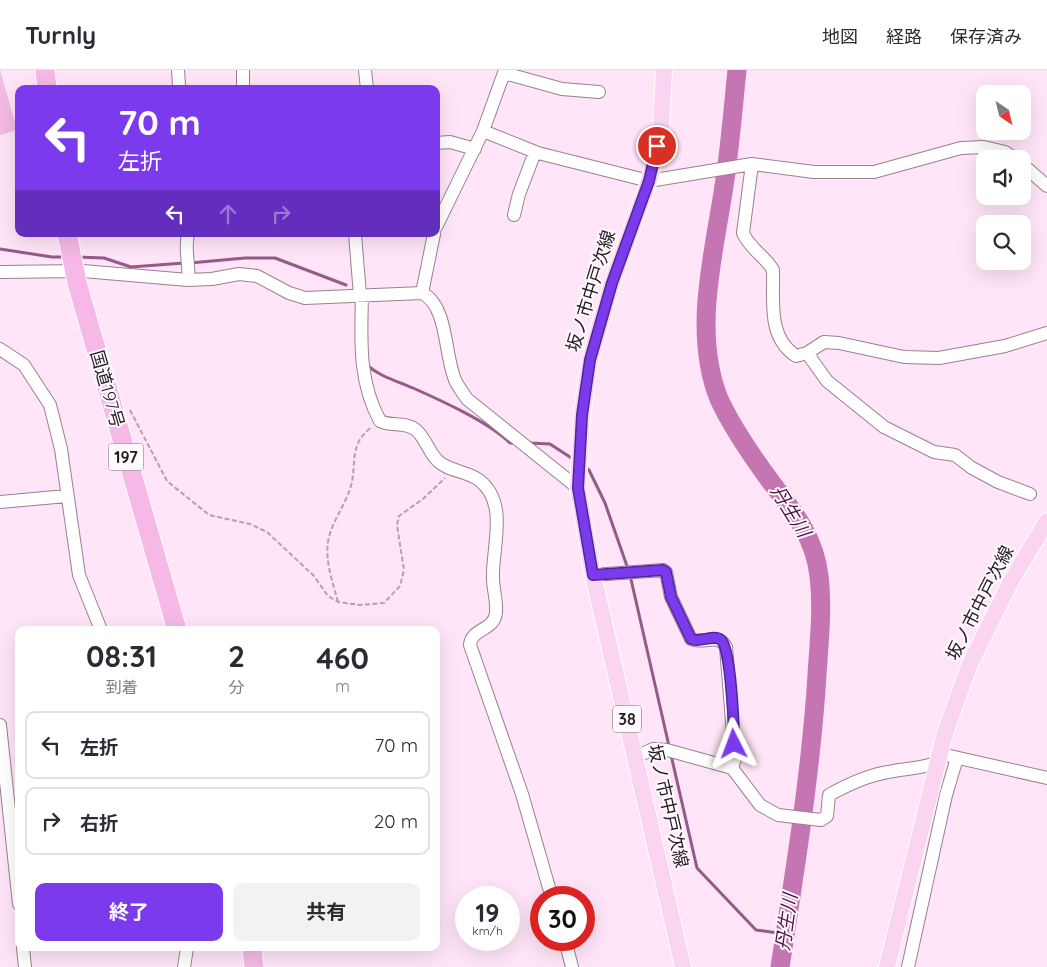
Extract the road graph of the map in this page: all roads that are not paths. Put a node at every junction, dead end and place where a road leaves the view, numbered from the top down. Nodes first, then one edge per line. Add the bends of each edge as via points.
1 (45, 70) edge
2 (178, 70) edge
3 (243, 70) edge
4 (365, 70) edge
5 (664, 70) edge
6 (504, 71) edge
7 (47, 85) edge
8 (179, 85) dead end
9 (243, 85) edge
10 (367, 85) edge
11 (600, 92) dead end
12 (483, 131) junction
13 (440, 143) edge
14 (475, 148) junction
15 (997, 150) edge
16 (535, 152) junction
17 (750, 164) junction
18 (1031, 172) edge
19 (649, 181) junction
20 (1047, 186) edge
21 (514, 214) dead end
22 (440, 219) edge
23 (188, 237) edge
24 (355, 237) edge
25 (433, 237) edge
26 (69, 241) edge
27 (0, 272) edge
28 (188, 278) junction
29 (422, 292) junction
30 (361, 295) junction
31 (1047, 333) edge
32 (0, 349) edge
33 (806, 353) junction
34 (578, 488) junction
35 (1030, 494) dead end
36 (67, 496) junction
37 (0, 502) edge
38 (1047, 521) edge
39 (593, 575) junction
40 (99, 626) edge
41 (176, 626) edge
42 (0, 725) edge
43 (636, 757) junction
44 (939, 758) junction
45 (957, 758) junction
46 (732, 768) junction
47 (1047, 778) edge
48 (15, 866) edge
49 (549, 886) edge
50 (23, 951) edge
51 (187, 951) edge
52 (252, 951) edge
53 (568, 951) edge
54 (25, 967) edge
55 (184, 967) edge
56 (254, 967) edge
57 (572, 967) edge
58 (683, 967) edge
59 (887, 967) edge
60 (908, 967) edge

1 - 7 highway
2 - 8 street
3 - 9 street
4 - 10 street
5 - 19 main road, 坂ノ市中戸次線 / 38 via 661,128
6 - 11 street via 562,89
6 - 12 street
12 - 14 street
12 - 16 street
13 - 14 street
14 - 22 street
15 - 17 street via 961,148 874,172 814,172
16 - 19 street
16 - 21 street
17 - 19 street
17 - 33 street via 743,233 773,270 775,329 780,340 796,356
18 - 20 street
19 - 34 main road, 坂ノ市中戸次線 / 38 via 612,283 590,360
23 - 28 street
24 - 30 street
25 - 29 street
26 - 41 highway, 国道197号 / 197, bridge via 76,283
27 - 28 street via 83,271
28 - 30 street via 212,279 239,274 257,276 305,298
29 - 30 street
29 - 34 street via 432,297 456,382 467,399
30 - 49 street via 362,366 380,421 400,423 416,430 438,462 478,479 495,504 497,524 493,576 496,612 489,628 474,635 470,645 522,794
31 - 33 street via 1005,346 939,358 904,357 824,342
32 - 36 street via 24,365 50,405 61,449
33 - 35 street via 827,381 884,427 934,452 955,455 998,482
34 - 39 main road, 坂ノ市中戸次線 / 38
36 - 37 street
36 - 40 street via 79,575
38 - 44 main road, 坂ノ市中戸次線 via 1011,581 970,664
39 - 43 main road, 坂ノ市中戸次線 / 38
39 - 46 street via 663,570 671,597 691,639 718,638 723,641 732,698 735,759
42 - 48 street
43 - 46 street via 653,749 667,750
43 - 58 main road, 坂ノ市中戸次線 / 38
44 - 45 street
44 - 46 street via 921,769 876,774 829,794 826,816 821,820 778,815 760,805
44 - 59 main road, 坂ノ市中戸次線
45 - 47 street
45 - 60 street
50 - 54 street
51 - 55 street
52 - 56 highway
53 - 57 street

